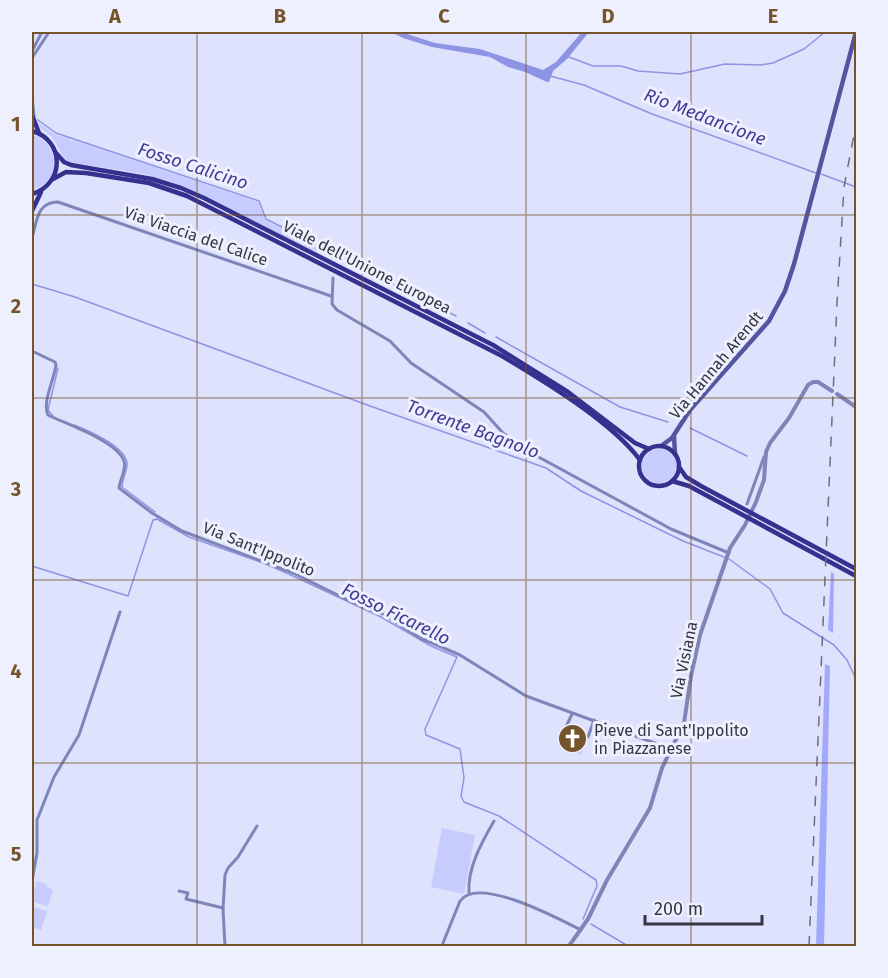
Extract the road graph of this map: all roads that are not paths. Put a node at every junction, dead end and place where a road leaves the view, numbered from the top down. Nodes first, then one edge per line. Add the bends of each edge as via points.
1 (42, 32) edge
2 (49, 32) edge
3 (856, 32) edge
4 (32, 51) edge
5 (32, 58) edge
6 (32, 97) edge
7 (32, 115) edge
8 (34, 121) junction
9 (32, 131) edge
10 (39, 133) junction
11 (56, 153) junction
12 (53, 179) junction
13 (44, 189) junction
14 (32, 194) edge
15 (32, 211) edge
16 (32, 238) edge
17 (333, 278) dead end
18 (331, 296) junction
19 (32, 351) edge
20 (832, 391) dead end
21 (837, 394) dead end
22 (856, 407) edge
23 (675, 434) junction
24 (661, 446) junction
25 (649, 449) junction
26 (766, 452) junction
27 (675, 454) junction
28 (640, 460) junction
29 (679, 467) junction
30 (672, 481) junction
31 (747, 504) dead end
32 (728, 554) junction
33 (856, 569) edge
34 (856, 576) edge
35 (120, 612) dead end
36 (572, 714) junction
37 (594, 720) junction
38 (671, 749) junction
39 (494, 821) dead end
40 (257, 826) dead end
41 (32, 881) edge
42 (179, 891) dead end
43 (469, 893) junction
44 (223, 908) junction
45 (581, 930) junction
46 (443, 944) dead end
47 (225, 946) edge
48 (569, 946) edge

1 - 4 street
2 - 5 street
3 - 23 main road, Via Hannah Arendt via 789,280 775,311 690,410
6 - 8 street
7 - 8 main road, Viale dell'Unione Europea
8 - 10 main road, Viale dell'Unione Europea
9 - 10 main road
10 - 11 main road, Viale dell'Unione Europea
11 - 12 main road
11 - 25 main road, Viale dell'Unione Europea via 71,165 147,177 204,198 493,345 568,392 634,443
12 - 13 main road
12 - 28 main road, Viale dell'Unione Europea via 66,172 79,172 149,183 187,196 502,356 594,418
13 - 14 main road
13 - 15 main road
16 - 18 street, Via Viaccia del Calice via 41,208 58,202
17 - 18 street
18 - 32 street via 337,310 390,341 411,363 484,412 522,448 671,530
19 - 36 street, Via Sant'Ippolito via 56,365 48,416 90,433 120,455 125,464 119,488 152,513 182,531 293,573 383,614 526,696
20 - 26 street via 818,382 808,385
21 - 22 street
23 - 24 main road, Via Hannah Arendt
23 - 27 main road
24 - 25 main road
24 - 27 main road
25 - 28 main road
26 - 31 street
26 - 32 street, Via Visiana via 764,480 756,502
27 - 29 main road
28 - 30 main road, Viale dell'Unione Europea via 641,474 648,483 662,486
29 - 30 main road
29 - 33 main road via 701,486
30 - 34 main road, Viale dell'Unione Europea via 689,486
32 - 38 street, Via Visiana via 700,635 684,723
35 - 41 street via 79,735 54,777 37,820
36 - 37 street
36 - 37 street via 566,727 588,737
37 - 38 street
38 - 45 street, Via Visiana via 650,808
39 - 43 street via 479,848
40 - 44 street via 225,875
42 - 44 street via 188,893 186,899
43 - 45 street via 515,899
43 - 46 street via 460,901
44 - 47 street
45 - 48 street, Via Visiana

